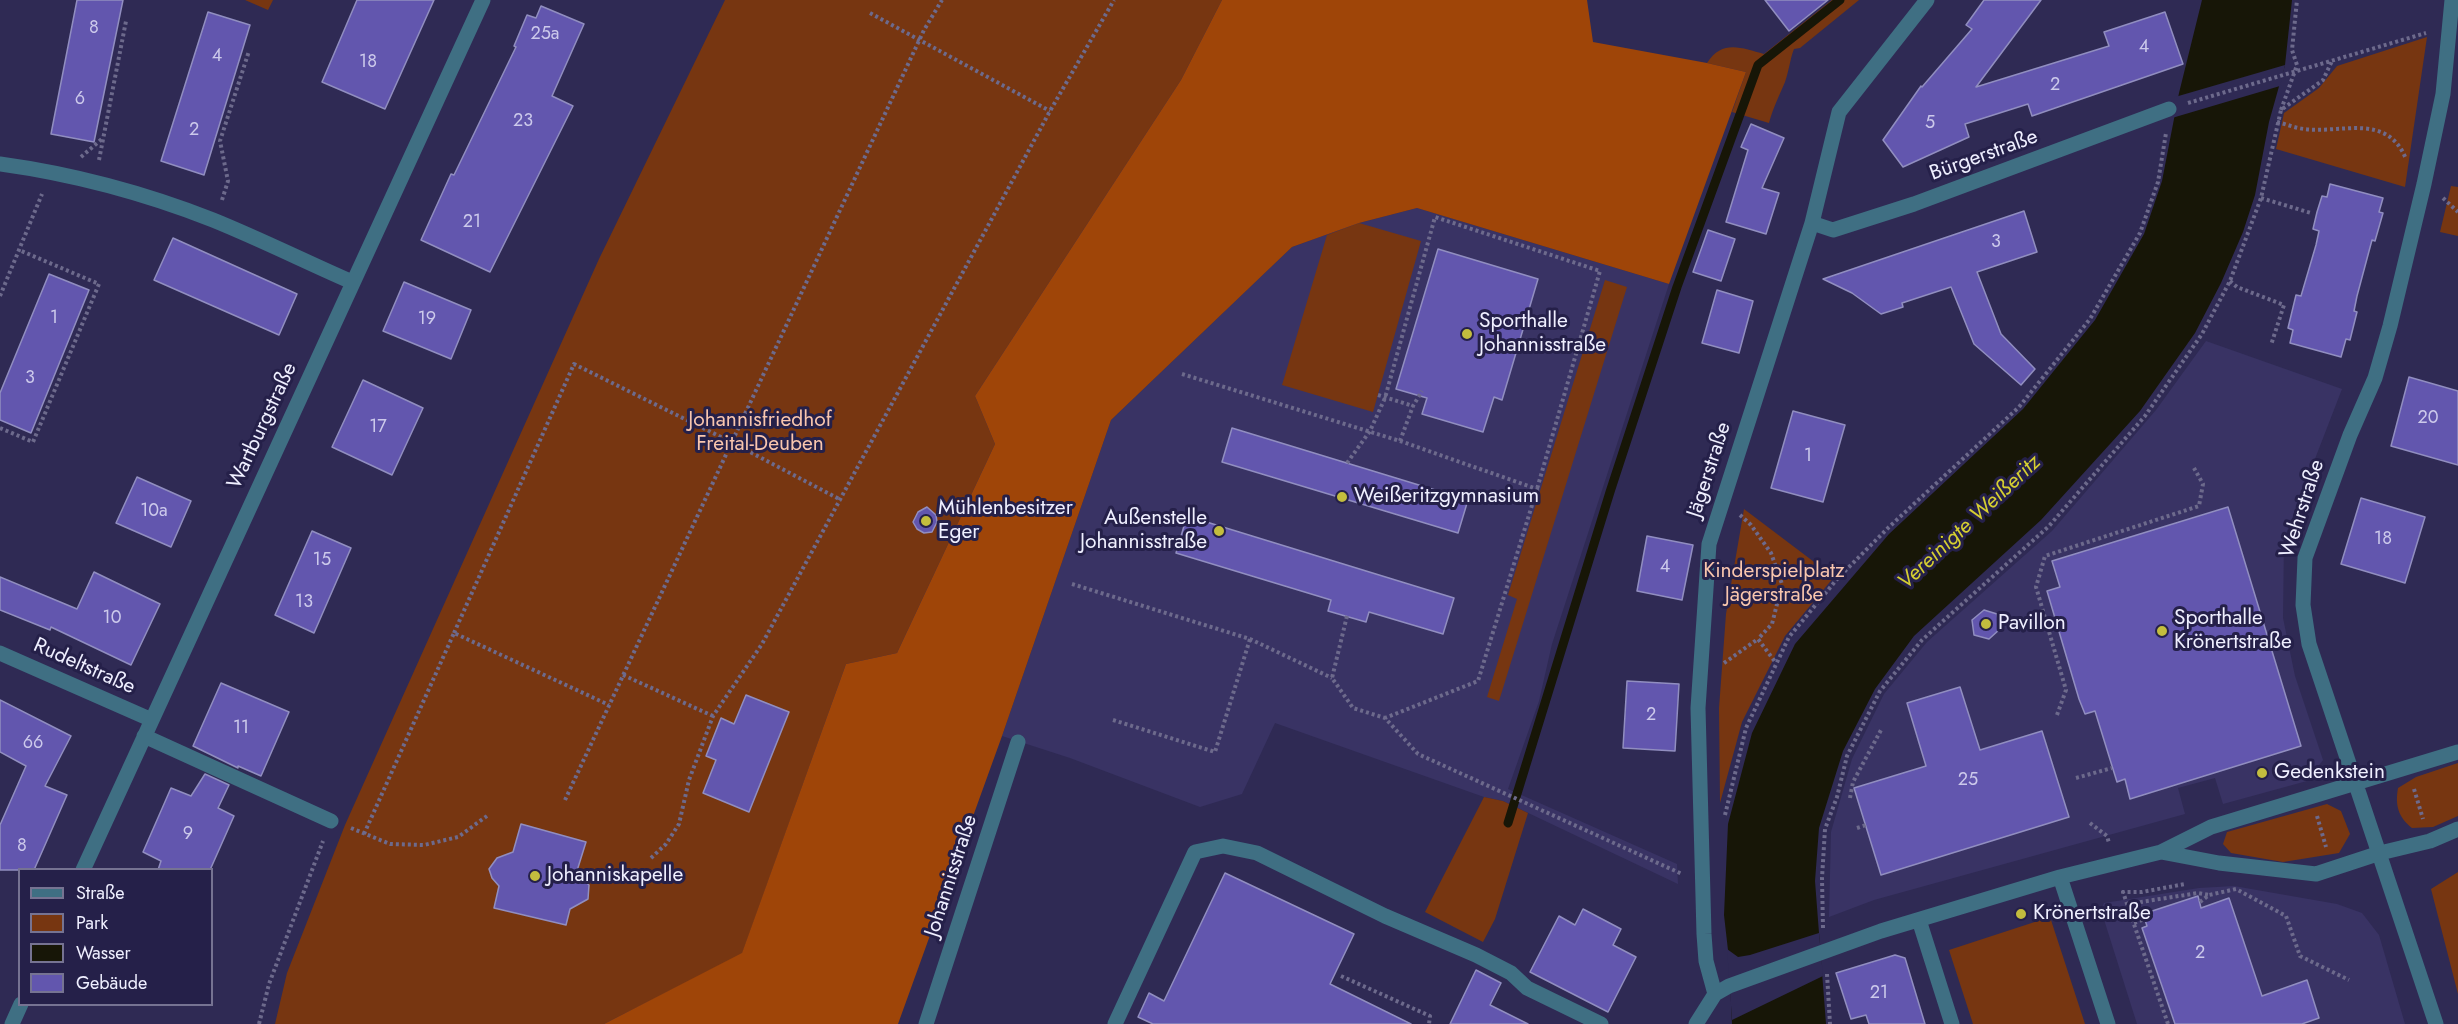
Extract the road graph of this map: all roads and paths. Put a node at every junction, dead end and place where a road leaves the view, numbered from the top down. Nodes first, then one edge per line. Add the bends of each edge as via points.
1 (483, 0) edge
2 (942, 0) edge
3 (1114, 0) edge
4 (1927, 0) edge
5 (2297, 0) edge
6 (2452, 0) edge
7 (870, 13) dead end
8 (126, 21) dead end
9 (2450, 26) junction
10 (920, 39) junction
11 (249, 51) dead end
12 (2332, 61) junction
13 (2295, 73) junction
14 (2177, 107) junction
15 (2281, 110) junction
16 (1050, 111) junction
17 (2277, 122) junction
18 (99, 157) dead end
19 (0, 164) edge
20 (51, 171) junction
21 (228, 181) dead end
22 (2424, 184) junction
23 (2261, 198) junction
24 (2458, 212) edge
25 (2311, 213) dead end
26 (1812, 223) junction
27 (19, 250) junction
28 (2230, 281) junction
29 (352, 282) junction
30 (0, 296) edge
31 (2271, 345) dead end
32 (1182, 374) dead end
33 (1422, 391) dead end
34 (1378, 395) dead end
35 (1385, 398) junction
36 (1413, 406) junction
37 (0, 428) edge
38 (1370, 431) junction
39 (1400, 441) junction
40 (731, 442) junction
41 (1347, 463) dead end
42 (2194, 468) dead end
43 (1537, 489) junction
44 (841, 500) junction
45 (1737, 512) dead end
46 (1072, 584) dead end
47 (1347, 616) dead end
48 (454, 633) junction
49 (1250, 639) junction
50 (1758, 639) junction
51 (0, 653) edge
52 (1776, 663) junction
53 (1723, 664) dead end
54 (623, 675) junction
55 (1332, 678) junction
56 (609, 705) junction
57 (713, 716) junction
58 (2057, 716) dead end
59 (1385, 718) junction
60 (152, 720) junction
61 (1113, 720) dead end
62 (1881, 730) dead end
63 (144, 736) junction
64 (1018, 742) dead end
65 (2458, 752) edge
66 (2112, 768) dead end
67 (2076, 778) dead end
68 (2355, 784) junction
69 (2413, 788) dead end
70 (1850, 798) dead end
71 (565, 800) dead end
72 (2315, 807) dead end
73 (487, 816) dead end
74 (338, 823) junction
75 (2090, 823) dead end
76 (1866, 825) dead end
77 (1722, 826) dead end
78 (1857, 828) dead end
79 (2426, 828) dead end
80 (2458, 828) edge
81 (364, 834) junction
82 (2107, 836) dead end
83 (2327, 849) dead end
84 (2161, 852) junction
85 (2380, 853) junction
86 (651, 858) dead end
87 (84, 868) edge
88 (1677, 873) dead end
89 (2060, 877) junction
90 (2185, 884) dead end
91 (2209, 895) junction
92 (2200, 902) dead end
93 (2128, 904) junction
94 (2145, 919) dead end
95 (1919, 920) junction
96 (2134, 922) junction
97 (1823, 954) junction
98 (1341, 976) dead end
99 (2349, 980) dead end
100 (1715, 994) junction
101 (21, 1006) edge
102 (12, 1024) edge
103 (259, 1024) edge
104 (926, 1024) edge
105 (1116, 1024) edge
106 (1429, 1024) edge
107 (1601, 1024) edge
108 (1696, 1024) edge
109 (1830, 1024) edge
110 (1952, 1024) edge
111 (2108, 1024) edge
112 (2168, 1024) edge
113 (2436, 1024) edge

1 - 29 street, Wartburgstraße
2 - 10 path
3 - 16 path
4 - 26 street, Jägerstraße via 1839,112
5 - 13 path via 2292,50 2297,65
6 - 9 street, Wehrstraße
7 - 10 path
8 - 18 path
9 - 12 path
9 - 22 street, Wehrstraße via 2443,94
10 - 16 path
10 - 40 path
11 - 21 path via 220,141
12 - 13 path
12 - 15 path via 2323,80
13 - 14 path
13 - 15 path
14 - 26 street, Bürgerstraße via 1833,230
14 - 52 path via 2140,233 2090,319 2019,407 1838,578 1789,638
15 - 17 path
16 - 44 path
17 - 22 path via 2305,129 2367,128 2394,140 2412,175
17 - 23 path
19 - 20 street
20 - 27 path
20 - 29 street via 173,205
22 - 24 path
22 - 68 street, Wehrstraße via 2375,378 2305,558 2303,605 2309,644
23 - 25 path
23 - 28 path
26 - 100 street, Jägerstraße via 1709,544 1699,720 1704,934
27 - 30 path
27 - 37 path via 99,284 33,442
28 - 31 path via 2284,305
28 - 97 path via 2202,334 2145,416 2049,526 1922,640 1880,691 1847,756 1825,829
29 - 60 street, Wartburgstraße
32 - 38 path
33 - 36 path
34 - 35 path
35 - 36 path
35 - 38 path
35 - 43 path via 1435,217 1600,271
36 - 39 path
38 - 39 path
38 - 41 path
39 - 43 path
40 - 44 path
40 - 48 path via 574,364
40 - 54 path
42 - 58 path via 2203,484 2199,507 2045,556 2036,587 2066,690
43 - 59 path via 1478,681
44 - 57 path via 762,644
45 - 50 path via 1771,553 1782,584 1772,624
46 - 49 path
47 - 55 path
48 - 56 path
48 - 81 path
49 - 55 path
49 - 61 path via 1215,752
50 - 52 path
50 - 53 path
51 - 60 street, Rudeltstraße
52 - 77 path via 1746,728
54 - 56 path
54 - 57 path
55 - 59 path via 1353,708
56 - 71 path
57 - 86 path via 689,780 678,824 666,844
59 - 88 path via 1418,754
60 - 63 street, Wartburgstraße
62 - 70 path via 1852,782
63 - 74 street
63 - 87 street, Wartburgstraße
64 - 104 street, Johannisstraße
65 - 68 street
66 - 67 path
68 - 84 street via 2211,827
68 - 85 street, Wehrstraße
69 - 79 path
72 - 83 path
73 - 81 path via 458,837 424,845 390,844
74 - 81 path
74 - 103 path via 268,984
75 - 82 path
76 - 78 path
80 - 85 street via 2430,842
84 - 85 street via 2316,874
84 - 89 street
85 - 113 street, Wehrstraße
89 - 95 street
89 - 111 street
90 - 93 path via 2123,892
91 - 92 path
91 - 93 path via 2198,893
91 - 99 path via 2236,889 2286,916 2300,956
93 - 96 path
94 - 96 path
95 - 97 street
95 - 110 street
96 - 112 path
97 - 100 street
97 - 109 path
98 - 106 path via 1430,1016
100 - 108 street
101 - 102 street
105 - 107 street via 1196,852 1223,846 1257,853 1476,955 1511,973 1527,988

